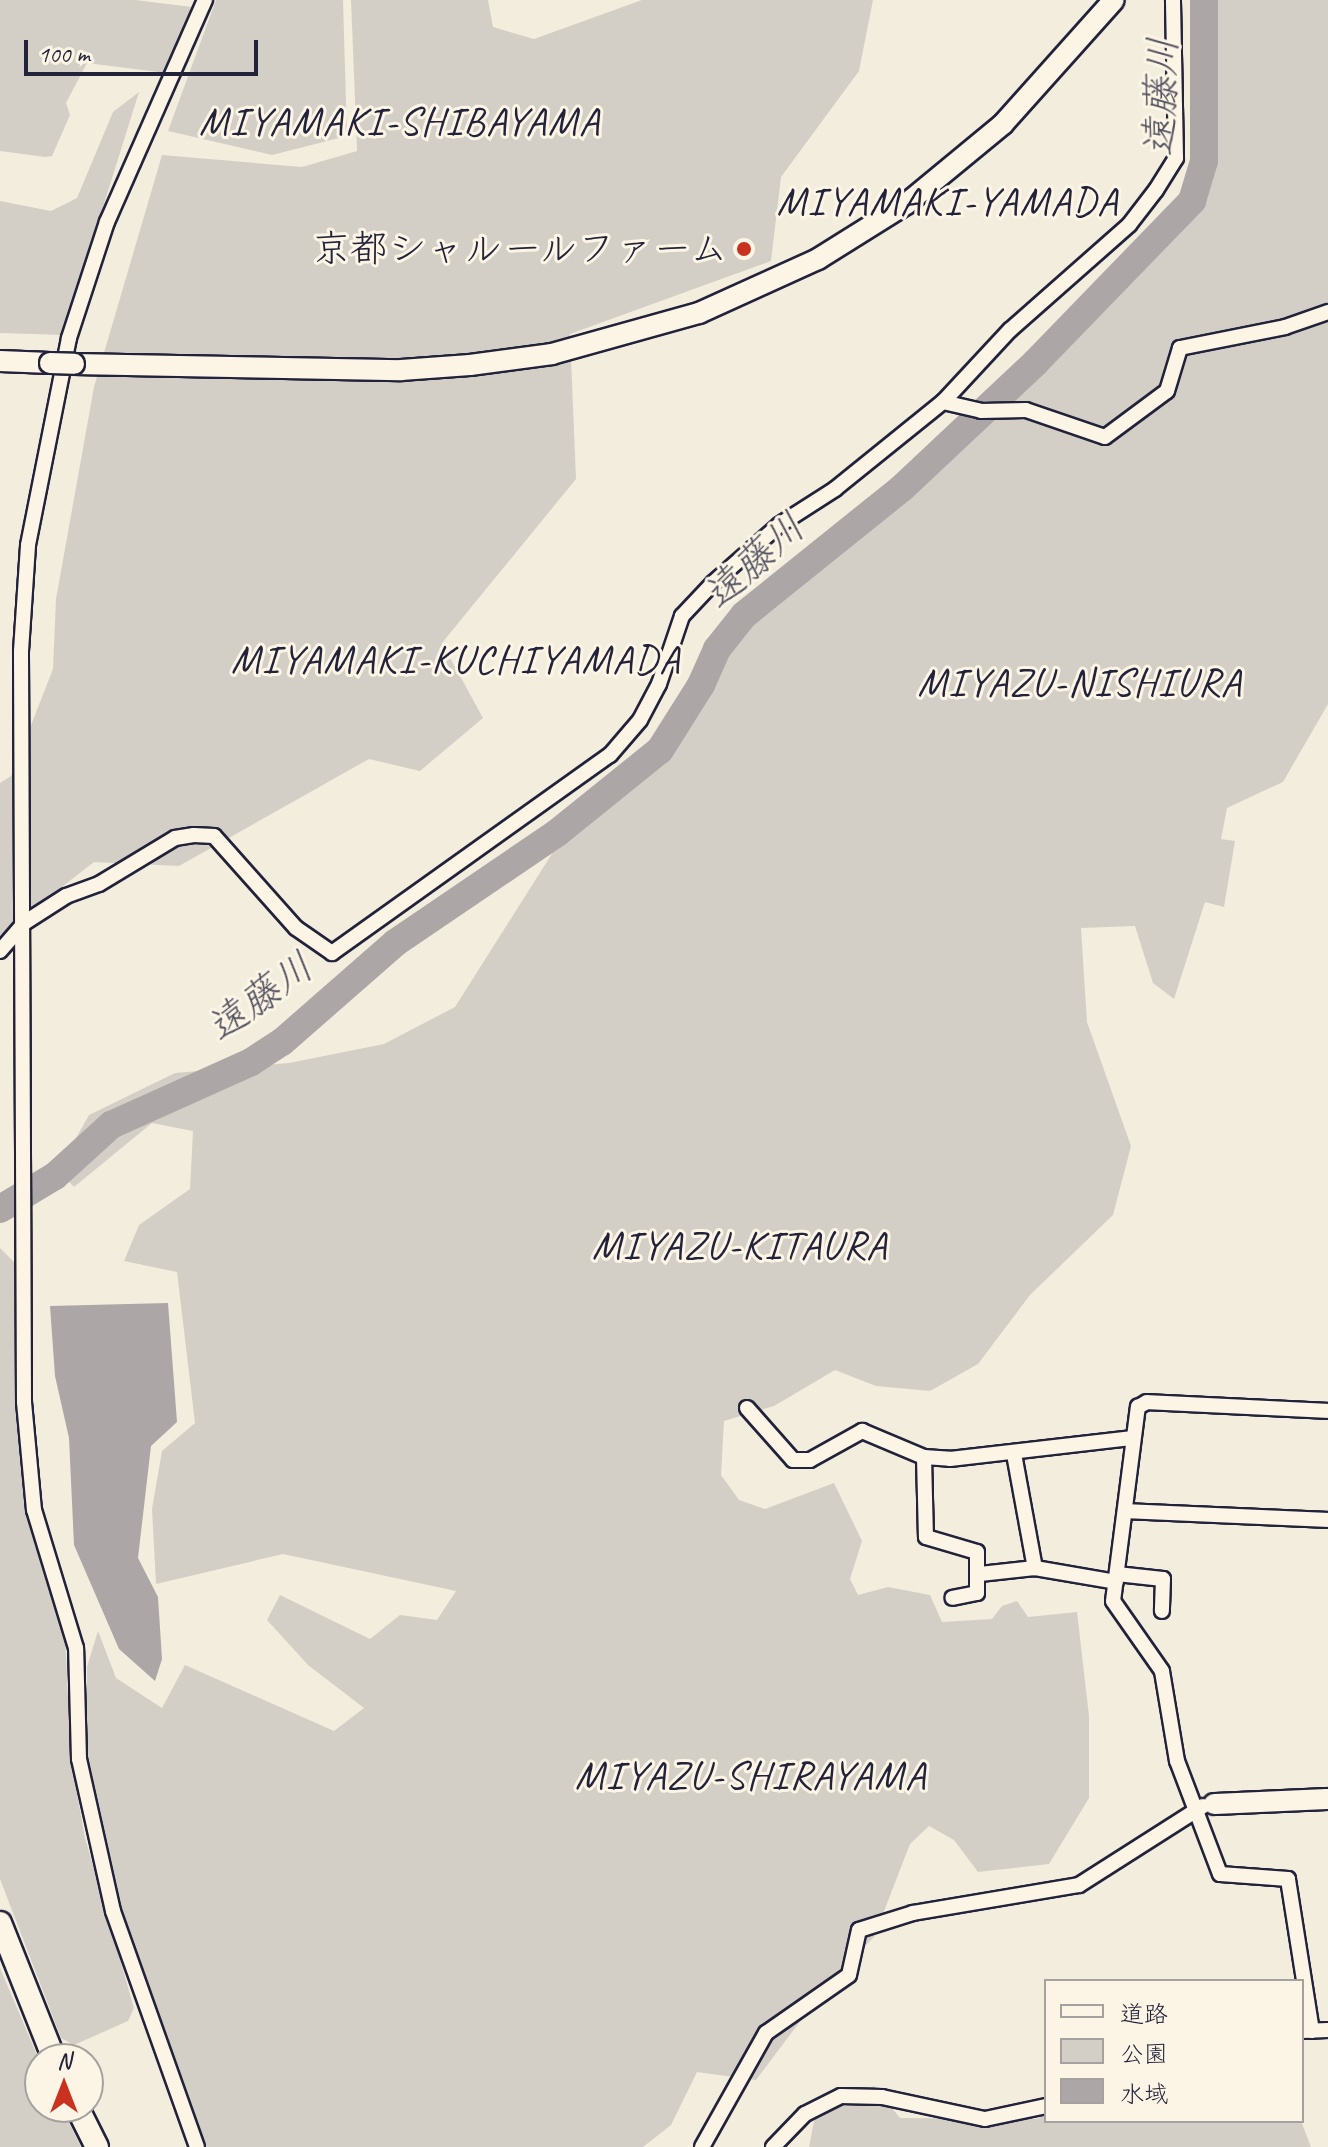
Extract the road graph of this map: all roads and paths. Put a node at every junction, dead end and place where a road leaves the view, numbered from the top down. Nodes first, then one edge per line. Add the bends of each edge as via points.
1 (205, 0) edge
2 (1114, 0) edge
3 (1173, 0) edge
4 (1328, 312) edge
5 (0, 361) edge
6 (943, 402) junction
7 (24, 923) junction
8 (0, 951) edge
9 (747, 1408) dead end
10 (1328, 1411) edge
11 (1131, 1438) junction
12 (1014, 1454) junction
13 (924, 1457) junction
14 (1125, 1511) junction
15 (1328, 1520) edge
16 (1035, 1568) junction
17 (980, 1574) junction
18 (1116, 1578) junction
19 (952, 1598) dead end
20 (1162, 1611) dead end
21 (1328, 1799) edge
22 (1205, 1806) junction
23 (0, 1923) edge
24 (1300, 1979) edge
25 (1304, 2007) edge
26 (1328, 2030) edge
27 (1307, 2031) edge
28 (48, 2043) edge
29 (1044, 2106) edge
30 (85, 2123) edge
31 (97, 2147) edge
32 (197, 2147) edge
33 (702, 2147) edge
34 (773, 2147) edge

1 - 7 street via 102,237 69,338 31,531 21,651
2 - 5 street, bridge via 1003,124 906,204 818,259 699,313 552,354 401,370
3 - 6 street via 1176,158 1129,225 1010,330
4 - 6 street via 1285,327 1180,348 1167,391 1105,437 1026,410 981,411
6 - 7 street via 835,489 779,525 682,616 659,684 640,720 610,755 332,953 296,928 214,836 175,838
7 - 8 street
7 - 32 street via 24,1402 34,1510 76,1648 79,1759 105,1881 144,2010
9 - 13 street via 793,1460 810,1460 862,1431
10 - 11 street via 1147,1402 1138,1407
11 - 12 street
11 - 14 street
12 - 13 street
12 - 16 street
13 - 17 street via 926,1537 977,1552
14 - 15 street
14 - 18 street
16 - 17 street
16 - 18 street
17 - 19 street via 977,1593
18 - 20 street via 1163,1579
18 - 22 street via 1113,1601 1162,1671 1177,1761
21 - 22 street
22 - 24 street via 1220,1874 1288,1879
22 - 33 street via 1079,1885 913,1913 859,1930 849,1975 766,2033
23 - 28 main road
25 - 27 street
26 - 27 street
29 - 34 street via 985,2119 882,2097 841,2096 805,2114
30 - 31 main road

